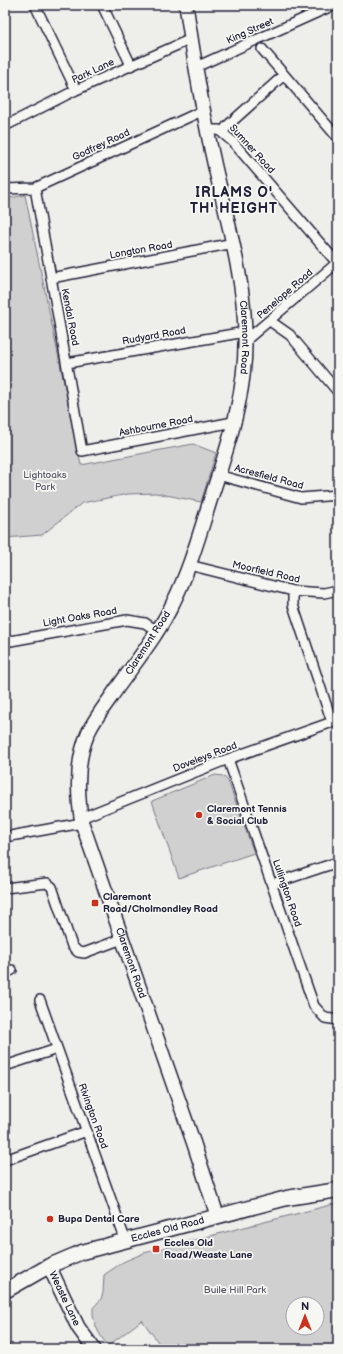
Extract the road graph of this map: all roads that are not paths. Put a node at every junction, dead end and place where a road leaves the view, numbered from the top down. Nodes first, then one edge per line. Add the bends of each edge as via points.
1 (35, 5) edge
2 (102, 5) edge
3 (186, 5) edge
4 (335, 7) edge
5 (191, 39) junction
6 (262, 49) dead end
7 (131, 65) junction
8 (196, 67) junction
9 (284, 76) junction
10 (76, 90) junction
11 (204, 110) junction
12 (5, 126) edge
13 (208, 130) junction
14 (223, 132) junction
15 (338, 138) edge
16 (35, 188) junction
17 (5, 189) edge
18 (234, 244) junction
19 (338, 263) edge
20 (51, 278) junction
21 (270, 321) junction
22 (245, 336) junction
23 (67, 362) junction
24 (338, 392) edge
25 (233, 422) junction
26 (82, 451) joint
27 (218, 475) junction
28 (338, 495) edge
29 (189, 565) junction
30 (338, 590) edge
31 (293, 591) junction
32 (157, 631) junction
33 (5, 642) edge
34 (335, 721) edge
35 (228, 759) junction
36 (82, 820) junction
37 (5, 837) edge
38 (338, 862) edge
39 (272, 884) junction
40 (5, 888) edge
41 (122, 939) junction
42 (40, 1000) dead end
43 (338, 1020) edge
44 (57, 1049) junction
45 (5, 1066) edge
46 (87, 1132) junction
47 (5, 1160) edge
48 (338, 1190) edge
49 (217, 1215) junction
50 (125, 1239) junction
51 (49, 1266) junction
52 (5, 1291) edge
53 (94, 1349) edge

1 - 10 street
2 - 7 street
3 - 5 main road, Claremont Road
4 - 8 street, King Street
5 - 7 street, Park Lane
5 - 8 main road, Claremont Road
6 - 9 street
7 - 10 street, Park Lane
8 - 11 main road, Claremont Road
9 - 14 street
9 - 15 street
10 - 12 street, Park Lane
11 - 13 main road, Claremont Road
11 - 16 street, Godfrey Road
13 - 14 street, Sumner Road
13 - 18 main road, Claremont Road
14 - 19 street, Sumner Road
16 - 17 street, Godfrey Road
16 - 20 street, Kendal Road
18 - 20 street, Longton Road
18 - 22 main road, Claremont Road via 243,295
19 - 21 street, Penelope Road
20 - 23 street, Kendal Road
21 - 22 street, Penelope Road
21 - 24 street via 290,335
22 - 23 street, Rudyard Road
22 - 25 main road, Claremont Road via 243,377
23 - 26 street, Kendal Road
25 - 26 street, Ashbourne Road
25 - 27 main road, Claremont Road
27 - 28 street, Acresfield Road via 301,498
27 - 29 main road, Claremont Road
29 - 31 street, Moorfield Road
29 - 32 main road, Claremont Road via 173,603
30 - 31 street, Moorfield Road via 324,593
31 - 34 street via 293,605
32 - 33 street, Light Oaks Road via 145,623 127,620
32 - 36 main road, Claremont Road via 98,716 88,735 80,768
34 - 35 street, Doveleys Road
35 - 36 street, Doveleys Road
35 - 39 street, Lullington Road
36 - 37 street, Doveleys Road
36 - 41 main road, Claremont Road
38 - 39 street
39 - 43 street, Lullington Road via 314,1006 325,1018
40 - 41 street via 47,883 52,887 72,946 78,952 84,953
41 - 49 main road, Claremont Road
42 - 44 street, Rivington Road
44 - 45 street
44 - 46 street, Rivington Road
46 - 47 street
46 - 50 street, Rivington Road
48 - 49 main road, Eccles Old Road via 287,1198
49 - 50 main road, Eccles Old Road
50 - 51 main road, Eccles Old Road via 82,1252
51 - 52 main road, Eccles Old Road
51 - 53 main road, Weaste Lane via 78,1327

